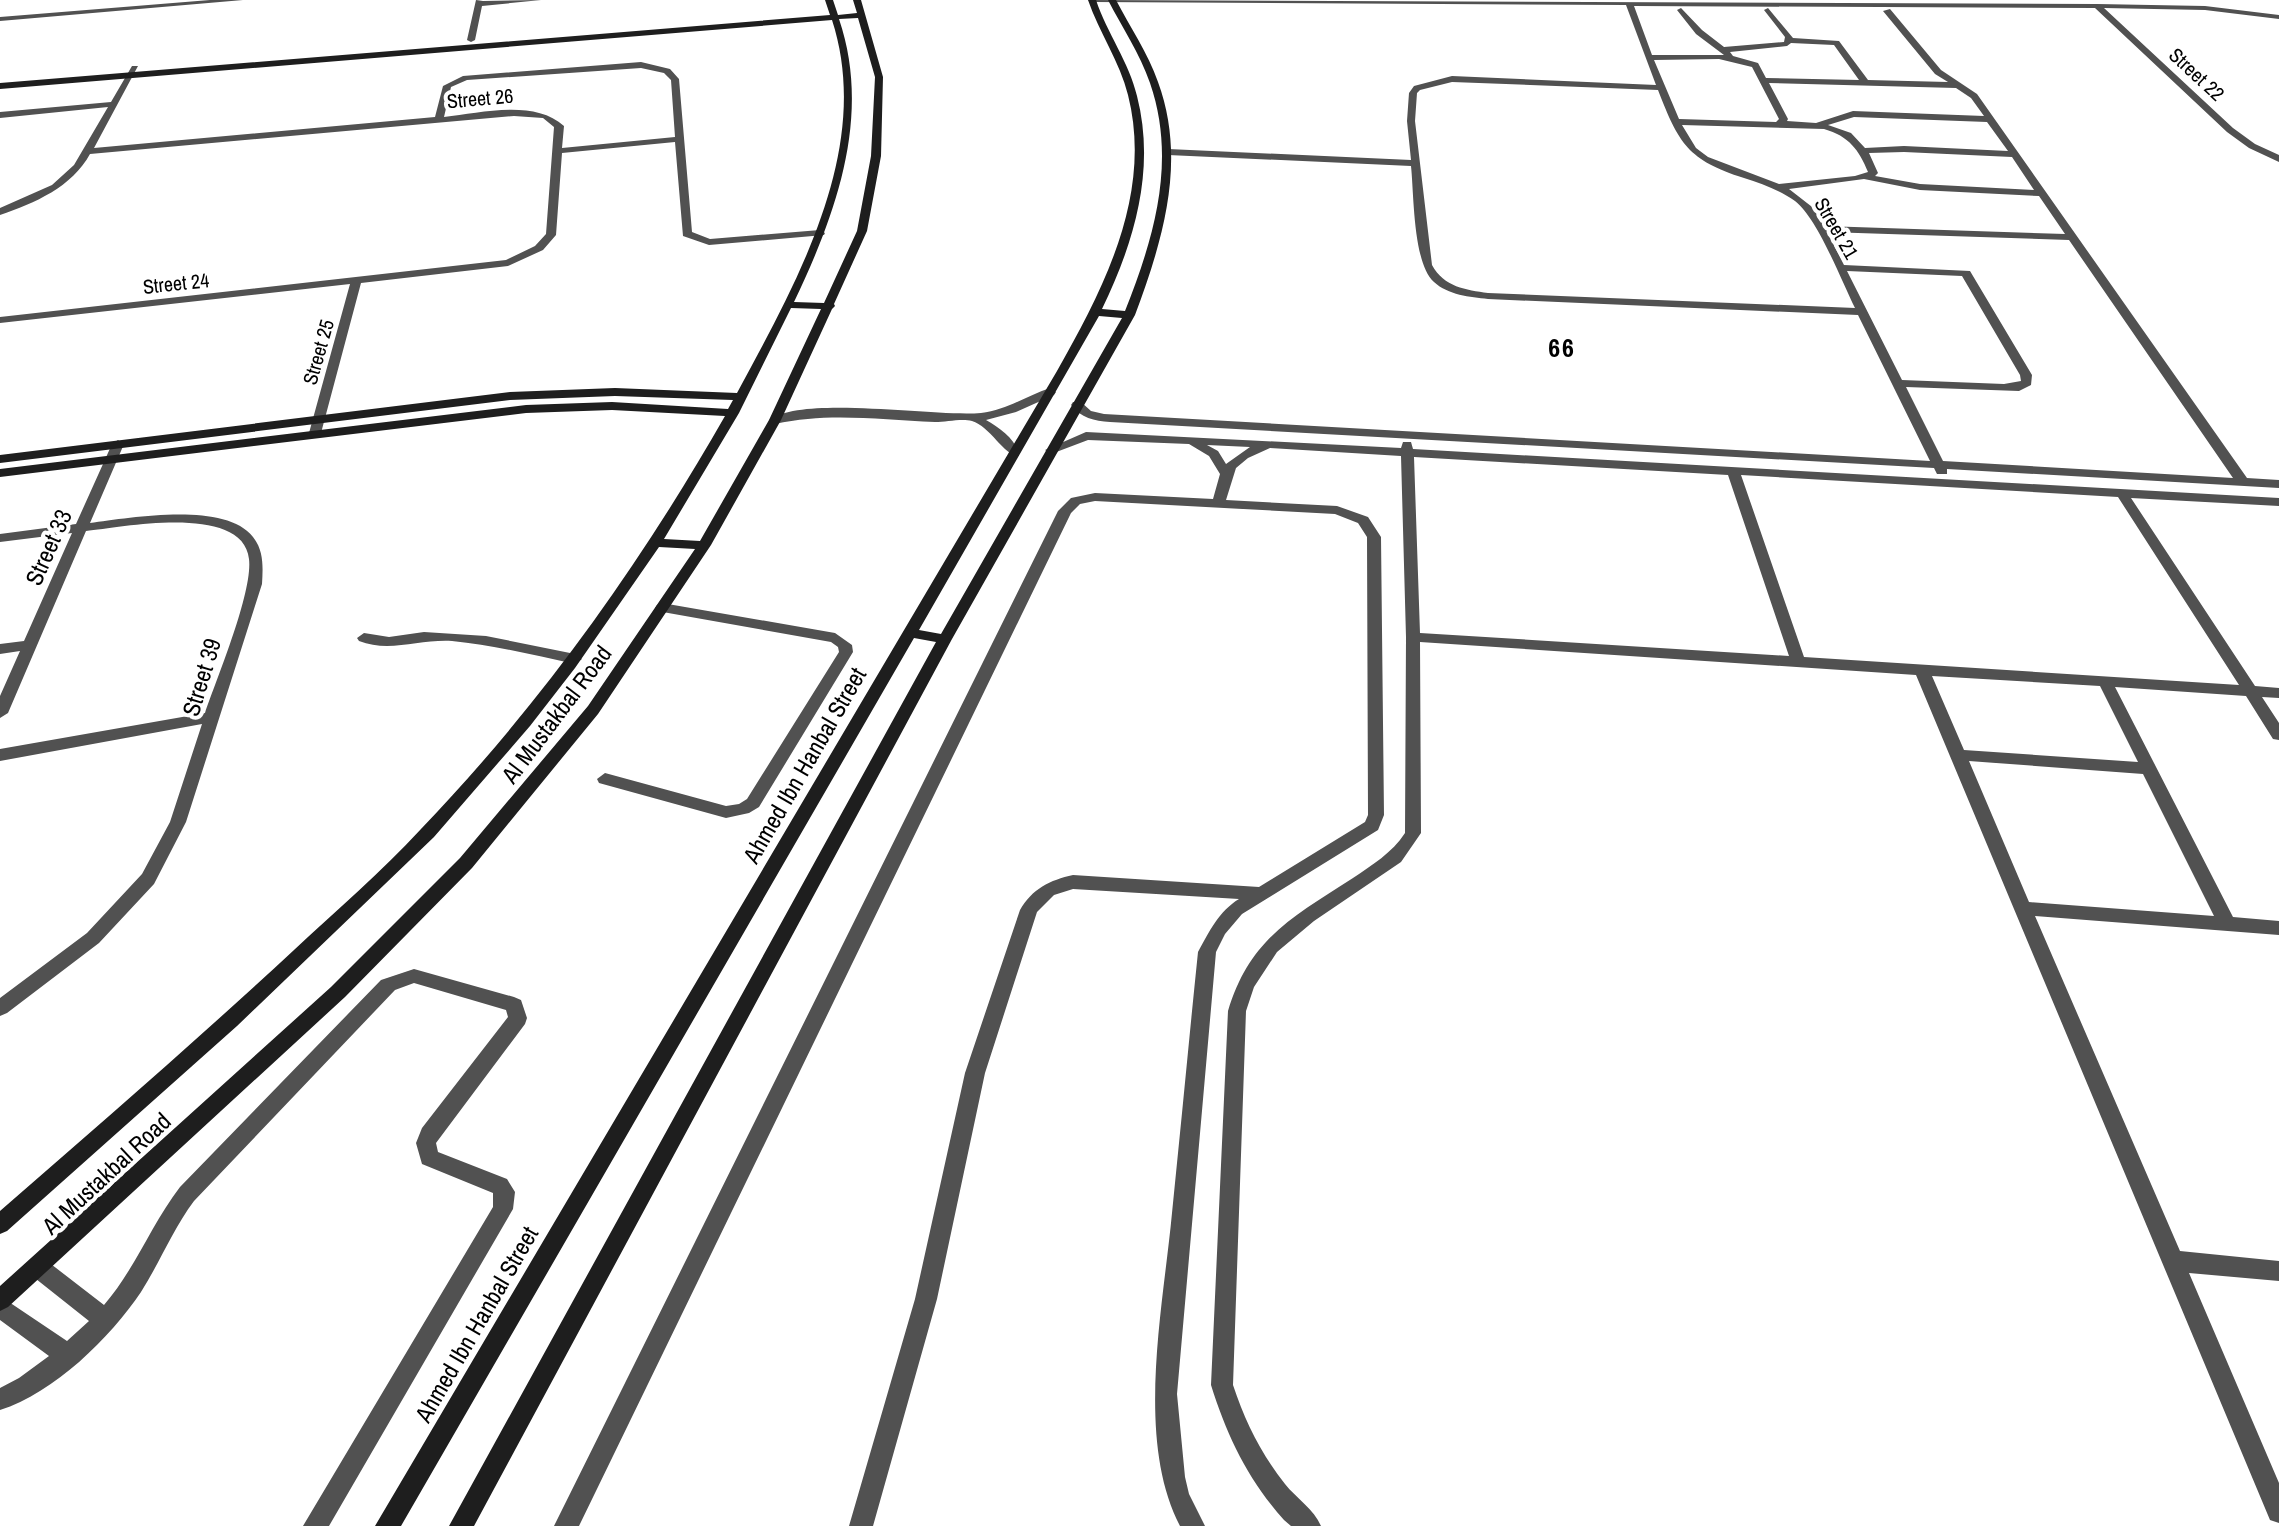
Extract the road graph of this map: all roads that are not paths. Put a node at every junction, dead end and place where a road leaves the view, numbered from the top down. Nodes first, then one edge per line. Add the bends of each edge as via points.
1 (107, 0) edge
2 (239, 0) edge
3 (537, 0) edge
4 (2154, 0) edge
5 (1465, 1) edge
6 (1542, 1) edge
7 (480, 2) edge
8 (1092, 2) edge
9 (1113, 2) edge
10 (1648, 2) edge
11 (1700, 2) edge
12 (1849, 2) edge
13 (1153, 3) edge
14 (1379, 3) edge
15 (1936, 5) edge
16 (1631, 6) junction
17 (2164, 7) junction
18 (860, 8) edge
19 (832, 9) edge
20 (2100, 9) junction
21 (1681, 10) junction
22 (1768, 10) junction
23 (98, 11) junction
24 (1887, 11) junction
25 (0, 19) edge
26 (2279, 19) edge
27 (471, 40) junction
28 (1790, 40) junction
29 (435, 46) junction
30 (1721, 50) junction
31 (1651, 57) junction
32 (1736, 59) junction
33 (133, 72) junction
34 (0, 79) edge
35 (1763, 80) junction
36 (1864, 81) junction
37 (1958, 85) junction
38 (0, 86) edge
39 (1663, 88) junction
40 (114, 104) junction
41 (0, 115) edge
42 (1991, 119) junction
43 (439, 120) junction
44 (1677, 122) junction
45 (1779, 124) junction
46 (1819, 125) junction
47 (679, 139) junction
48 (88, 151) junction
49 (557, 151) junction
50 (1860, 151) junction
51 (1168, 152) junction
52 (2015, 154) junction
53 (2279, 159) edge
54 (1415, 163) junction
55 (1867, 177) junction
56 (1780, 187) junction
57 (2042, 193) junction
58 (0, 212) edge
59 (1820, 229) junction
60 (820, 233) junction
61 (2073, 237) junction
62 (1840, 268) junction
63 (356, 281) junction
64 (788, 305) junction
65 (830, 306) junction
66 (1095, 312) junction
67 (1862, 312) junction
68 (1129, 315) junction
69 (0, 320) edge
70 (1898, 383) junction
71 (1050, 392) junction
72 (741, 397) junction
73 (786, 398) junction
74 (1077, 405) junction
75 (818, 411) junction
76 (733, 413) junction
77 (319, 418) junction
78 (973, 418) junction
79 (1122, 419) junction
80 (775, 420) junction
81 (315, 433) junction
82 (1118, 436) junction
83 (1190, 440) junction
84 (118, 444) junction
85 (1407, 444) junction
86 (1270, 445) junction
87 (1051, 450) junction
88 (1015, 453) junction
89 (0, 459) edge
90 (111, 459) junction
91 (1939, 465) junction
92 (1733, 470) junction
93 (1225, 472) junction
94 (0, 473) edge
95 (1948, 481) junction
96 (2243, 482) junction
97 (2279, 484) edge
98 (2121, 492) junction
99 (2279, 502) edge
100 (1219, 504) junction
101 (81, 528) junction
102 (0, 538) edge
103 (655, 543) junction
104 (704, 545) junction
105 (662, 608) junction
106 (910, 633) junction
107 (1413, 637) junction
108 (364, 638) dead end
109 (945, 639) junction
110 (30, 645) junction
111 (0, 649) edge
112 (575, 659) junction
113 (1798, 662) junction
114 (1922, 670) junction
115 (2105, 682) junction
116 (2250, 691) junction
117 (2279, 693) edge
118 (0, 713) edge
119 (214, 717) junction
120 (2279, 735) edge
121 (0, 755) edge
122 (1958, 755) junction
123 (2149, 769) junction
124 (605, 779) dead end
125 (1258, 893) junction
126 (2023, 908) junction
127 (2227, 924) junction
128 (2279, 928) edge
129 (0, 1008) edge
130 (0, 1220) edge
131 (2173, 1261) junction
132 (39, 1268) junction
133 (2279, 1271) edge
134 (0, 1300) edge
135 (0, 1307) edge
136 (105, 1320) junction
137 (68, 1356) junction
138 (0, 1399) edge
139 (2279, 1511) edge
140 (315, 1526) edge
141 (387, 1526) edge
142 (461, 1526) edge
143 (566, 1526) edge
144 (861, 1526) edge
145 (1193, 1526) edge
146 (1309, 1526) edge

1 - 23 street
2 - 23 street
3 - 7 street
4 - 17 street
5 - 6 street
5 - 14 street
6 - 16 street
7 - 27 street
8 - 9 street
8 - 66 street, Ahmed Ibn Hanbal Street via 1133,98 1140,172 1118,261
9 - 13 street
9 - 51 street via 1154,81
10 - 11 street
10 - 16 street
11 - 12 street
12 - 15 street
13 - 14 street
14 - 16 street
15 - 20 street
15 - 24 street
16 - 21 street
16 - 31 street, Street 21
17 - 20 street
17 - 26 street
18 - 19 street
18 - 65 street, Al Mustakbal Road via 879,77 876,156 862,231
19 - 27 street
19 - 29 street
19 - 60 street, Al Mustakbal Road via 844,50 848,103 839,170
20 - 26 street
20 - 53 street, Street 22 via 2230,130
21 - 22 street
21 - 30 street
22 - 24 street
22 - 28 street
23 - 25 street
24 - 37 street via 1932,65
27 - 29 street
28 - 30 street via 1778,46
28 - 36 street via 1836,43
29 - 33 street
30 - 32 street
31 - 32 street
31 - 39 street, Street 21
32 - 35 street via 1755,65
33 - 34 street
33 - 38 street
33 - 40 street
35 - 36 street
35 - 45 street via 1784,119
36 - 37 street
37 - 42 street
39 - 44 street, Street 21
39 - 54 street via 1480,80 1425,83 1413,93
40 - 41 street
40 - 48 street
42 - 46 street via 1853,114
42 - 52 street
43 - 47 street via 447,86 460,79 641,65 674,76
43 - 48 street, Street 26
43 - 49 street, Street 26 via 514,113 545,116 559,126
44 - 45 street
44 - 56 street, Street 21 via 1703,158
45 - 46 street
46 - 50 street via 1851,135
47 - 49 street
47 - 60 street via 685,228 691,238 709,242
48 - 58 street via 55,187
49 - 63 street, Street 26 via 551,235 539,248 497,265
50 - 52 street
50 - 55 street via 1873,173
51 - 54 street
51 - 68 street via 1160,227
52 - 57 street
54 - 67 street via 1427,265 1446,287 1488,296
55 - 56 street
55 - 57 street via 1920,187
56 - 59 street, Street 21 via 1805,204
57 - 61 street
59 - 61 street
59 - 62 street, Street 21
60 - 64 street, Al Mustakbal Road
61 - 96 street
62 - 67 street, Street 21
62 - 70 street via 1966,273 2027,382 2004,388
63 - 69 street, Street 24
63 - 77 street, Street 25
64 - 65 street
64 - 72 street, Al Mustakbal Road
65 - 73 street, Al Mustakbal Road
66 - 68 street
66 - 71 street, Ahmed Ibn Hanbal Street
67 - 70 street, Street 21
68 - 74 street
70 - 91 street, Street 21
71 - 78 street via 1009,411
71 - 88 street, Ahmed Ibn Hanbal Street
72 - 76 street, Al Mustakbal Road
72 - 77 street via 558,393
73 - 75 street
73 - 80 street, Al Mustakbal Road
74 - 79 street via 1095,417
74 - 87 street
75 - 78 street
75 - 80 street
76 - 81 street via 559,407
76 - 103 street, Al Mustakbal Road
77 - 81 street, Street 25
77 - 84 street
78 - 88 street via 992,427
79 - 82 street
79 - 85 street
80 - 104 street, Al Mustakbal Road
81 - 90 street
82 - 83 street
82 - 87 street via 1086,436
83 - 86 street
83 - 93 street via 1214,454
84 - 89 street
84 - 90 street, Street 33
85 - 86 street
85 - 91 street
85 - 92 street
85 - 107 street
86 - 93 street via 1247,453
87 - 109 street
88 - 106 street, Ahmed Ibn Hanbal Street
90 - 94 street
90 - 101 street, Street 33
91 - 95 street, Street 21
91 - 96 street
92 - 95 street
92 - 113 street
93 - 100 street
95 - 98 street
96 - 97 street
98 - 99 street
98 - 116 street
100 - 125 street via 1337,510 1363,520 1374,537 1376,815 1366,832
100 - 143 street via 1095,497 1069,505
101 - 102 street, Street 39
101 - 110 street, Street 33
101 - 119 street, Street 39 via 196,519 232,527 254,545 259,562 255,584
103 - 104 street
103 - 112 street, Al Mustakbal Road
104 - 105 street, Al Mustakbal Road
105 - 124 street via 835,638 846,652 749,807 726,812
105 - 132 street, Al Mustakbal Road via 593,710 466,863 338,992
106 - 109 street
106 - 141 street, Ahmed Ibn Hanbal Street
107 - 113 street
107 - 146 street via 1415,821 1407,845 1270,944 1248,974 1237,1011 1222,1385 1252,1460 1276,1494
108 - 112 street via 378,642 447,637
109 - 142 street
110 - 111 street
110 - 118 street, Street 33
112 - 130 street, Al Mustakbal Road via 454,804 382,880 232,1020
113 - 114 street
114 - 115 street
114 - 122 street
115 - 116 street
115 - 123 street
116 - 117 street
116 - 120 street
119 - 121 street
119 - 129 street, Street 39 via 178,822 148,879 93,938
122 - 123 street
122 - 126 street
123 - 127 street
125 - 144 street via 1073,882 1050,888 1029,910 975,1073 926,1299
125 - 145 street via 1236,909 1207,952 1166,1394 1173,1477
126 - 127 street
126 - 131 street
127 - 128 street
131 - 133 street
131 - 139 street
132 - 134 street, Al Mustakbal Road
132 - 136 street
135 - 137 street
136 - 137 street
136 - 140 street via 187,1194 388,985 414,976 514,1005 518,1018 426,1143 429,1158 500,1186 505,1192 503,1209
137 - 138 street

